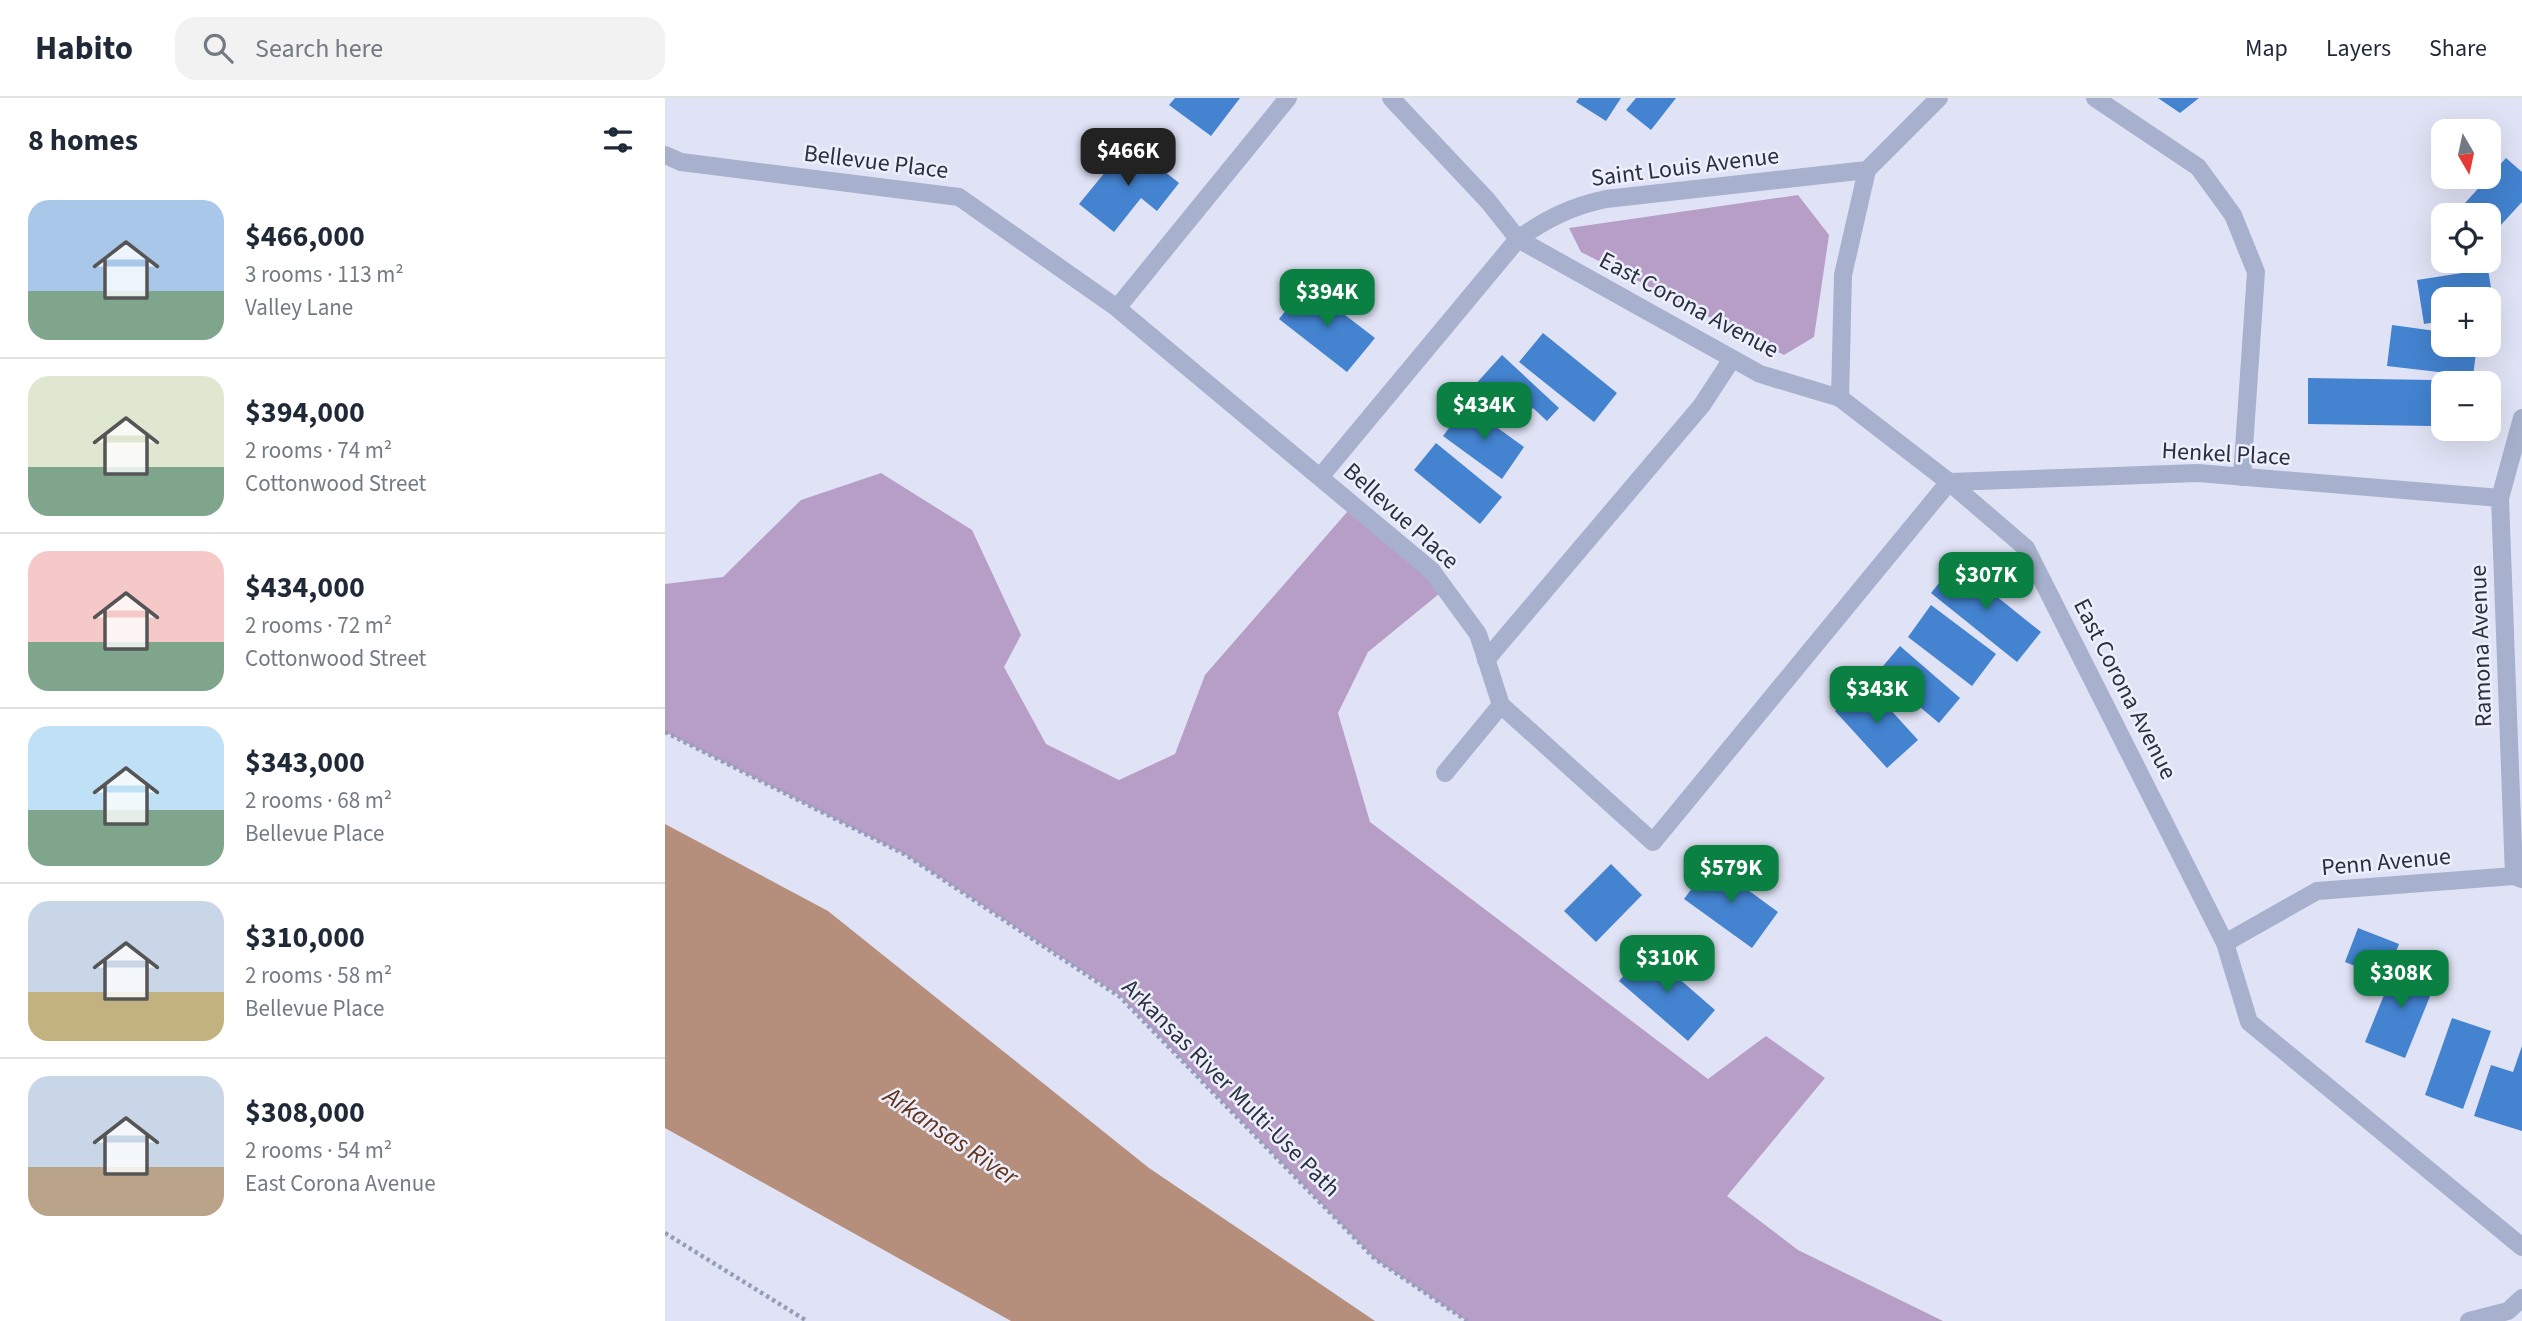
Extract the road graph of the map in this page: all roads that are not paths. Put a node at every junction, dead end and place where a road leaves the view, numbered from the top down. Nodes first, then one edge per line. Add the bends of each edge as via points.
1 (1288, 98) edge
2 (1391, 98) edge
3 (1940, 98) edge
4 (2095, 98) edge
5 (665, 155) edge
6 (1867, 170) junction
7 (1518, 239) junction
8 (1117, 308) junction
9 (1732, 359) junction
10 (1840, 398) junction
11 (2522, 418) edge
12 (1321, 476) junction
13 (2242, 477) junction
14 (1949, 482) junction
15 (2500, 498) junction
16 (1486, 660) junction
17 (1501, 705) junction
18 (1445, 773) dead end
19 (2518, 878) edge
20 (2225, 943) junction
21 (2522, 1247) edge
22 (2522, 1298) edge
23 (2469, 1321) edge

1 - 8 street
2 - 7 street, East Corona Avenue
3 - 6 street
4 - 13 street via 2198,167 2233,215 2256,272
5 - 8 street, Bellevue Place via 681,162 959,197
6 - 7 street, Saint Louis Avenue via 1605,199 1561,212
6 - 10 street via 1843,275
7 - 9 street, East Corona Avenue
7 - 12 street, Saint Louis Avenue
8 - 12 street, Bellevue Place
9 - 10 street, East Corona Avenue via 1760,374
9 - 16 street via 1702,405
10 - 14 street, East Corona Avenue
11 - 15 street, Ramona Avenue
12 - 16 street, Bellevue Place via 1432,571 1478,634
13 - 14 street, Henkel Place via 2198,473
13 - 15 street, Henkel Place
14 - 17 street, Bellevue Place via 1653,842
14 - 20 street, East Corona Avenue via 2027,548
15 - 19 street, Ramona Avenue
16 - 17 street, Bellevue Place
17 - 18 street
19 - 20 street, Penn Avenue via 2318,891
20 - 21 street, East Corona Avenue via 2249,1022
22 - 23 street via 2508,1311

